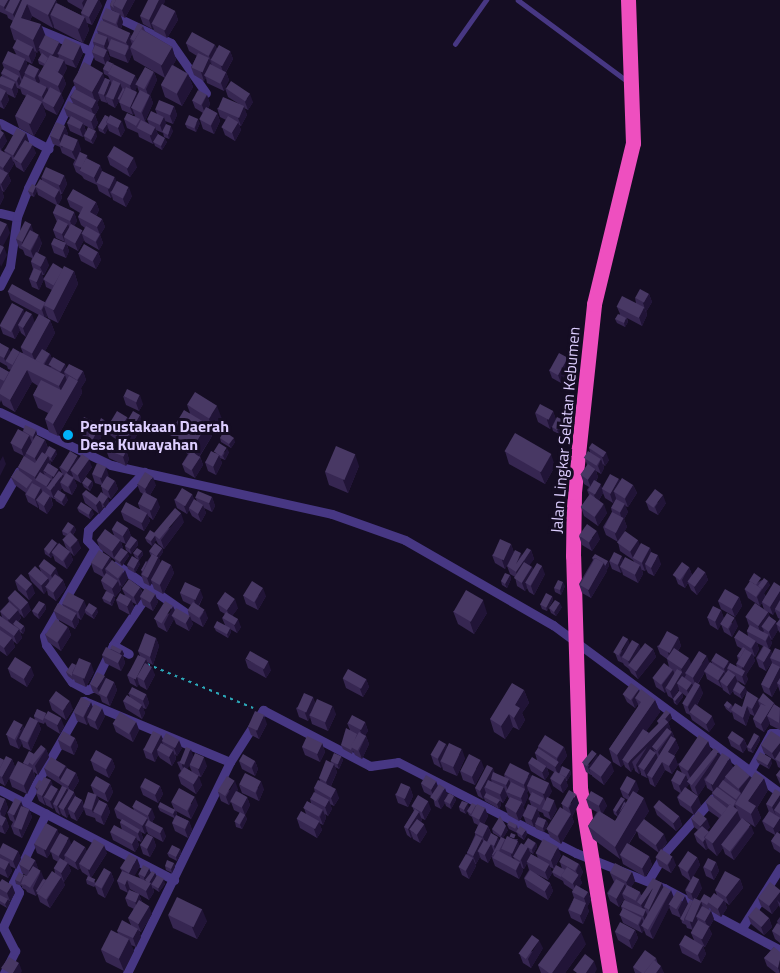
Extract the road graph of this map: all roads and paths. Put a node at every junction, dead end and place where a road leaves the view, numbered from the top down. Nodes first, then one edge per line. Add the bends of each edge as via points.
1 (111, 0) edge
2 (486, 0) edge
3 (518, 0) edge
4 (628, 0) edge
5 (106, 12) junction
6 (29, 26) edge
7 (455, 44) dead end
8 (91, 51) junction
9 (633, 87) junction
10 (206, 93) edge
11 (0, 123) edge
12 (49, 149) junction
13 (0, 213) edge
14 (17, 217) junction
15 (0, 286) edge
16 (0, 412) edge
17 (42, 433) junction
18 (36, 443) edge
19 (24, 464) edge
20 (144, 472) junction
21 (0, 504) edge
22 (94, 549) junction
23 (152, 589) junction
24 (186, 613) edge
25 (573, 640) junction
26 (113, 645) junction
27 (129, 654) dead end
28 (146, 663) edge
29 (90, 690) junction
30 (93, 702) junction
31 (260, 711) junction
32 (780, 733) edge
33 (230, 762) junction
34 (740, 764) junction
35 (750, 771) junction
36 (733, 773) edge
37 (579, 777) junction
38 (0, 790) edge
39 (720, 790) edge
40 (780, 793) edge
41 (568, 798) edge
42 (26, 803) junction
43 (46, 813) junction
44 (552, 828) edge
45 (546, 838) junction
46 (590, 858) junction
47 (780, 868) edge
48 (174, 880) junction
49 (648, 881) junction
50 (742, 928) junction
51 (780, 950) edge
52 (4, 973) edge
53 (127, 973) edge
54 (610, 973) edge

1 - 5 street
2 - 7 lane
3 - 9 lane
4 - 9 highway, Jalan Lingkar Selatan Kebumen
5 - 8 street
5 - 10 street via 171,43
6 - 8 street
8 - 12 street
9 - 25 highway, Jalan Lingkar Selatan Kebumen via 629,169 601,262 593,313 574,492
11 - 12 street
12 - 14 street
13 - 14 street
14 - 15 street via 10,266
16 - 17 street
17 - 18 street
17 - 20 street via 87,455
19 - 21 street
20 - 22 street via 88,530 87,540
20 - 25 street via 365,524 443,560
22 - 23 street
22 - 29 street via 44,638 66,676
23 - 24 street
23 - 26 street
25 - 34 street
25 - 37 highway, Jalan Lingkar Selatan Kebumen
26 - 27 street
26 - 29 street
28 - 31 path
29 - 30 street
30 - 33 street
30 - 42 street via 81,703
31 - 33 street
31 - 45 street via 286,720 370,766 398,762
32 - 35 street via 771,733
33 - 48 street
34 - 35 street
34 - 36 street
35 - 40 street
37 - 41 street
37 - 46 highway, Jalan Lingkar Selatan Kebumen
38 - 42 street
39 - 49 street via 666,851
42 - 43 street
43 - 48 street
43 - 52 street via 13,883 19,892 3,927 15,950
44 - 45 street
45 - 46 street
46 - 49 street
46 - 54 highway, Jalan Lingkar Selatan Kebumen
47 - 50 street
48 - 53 street
49 - 50 street
50 - 51 street

